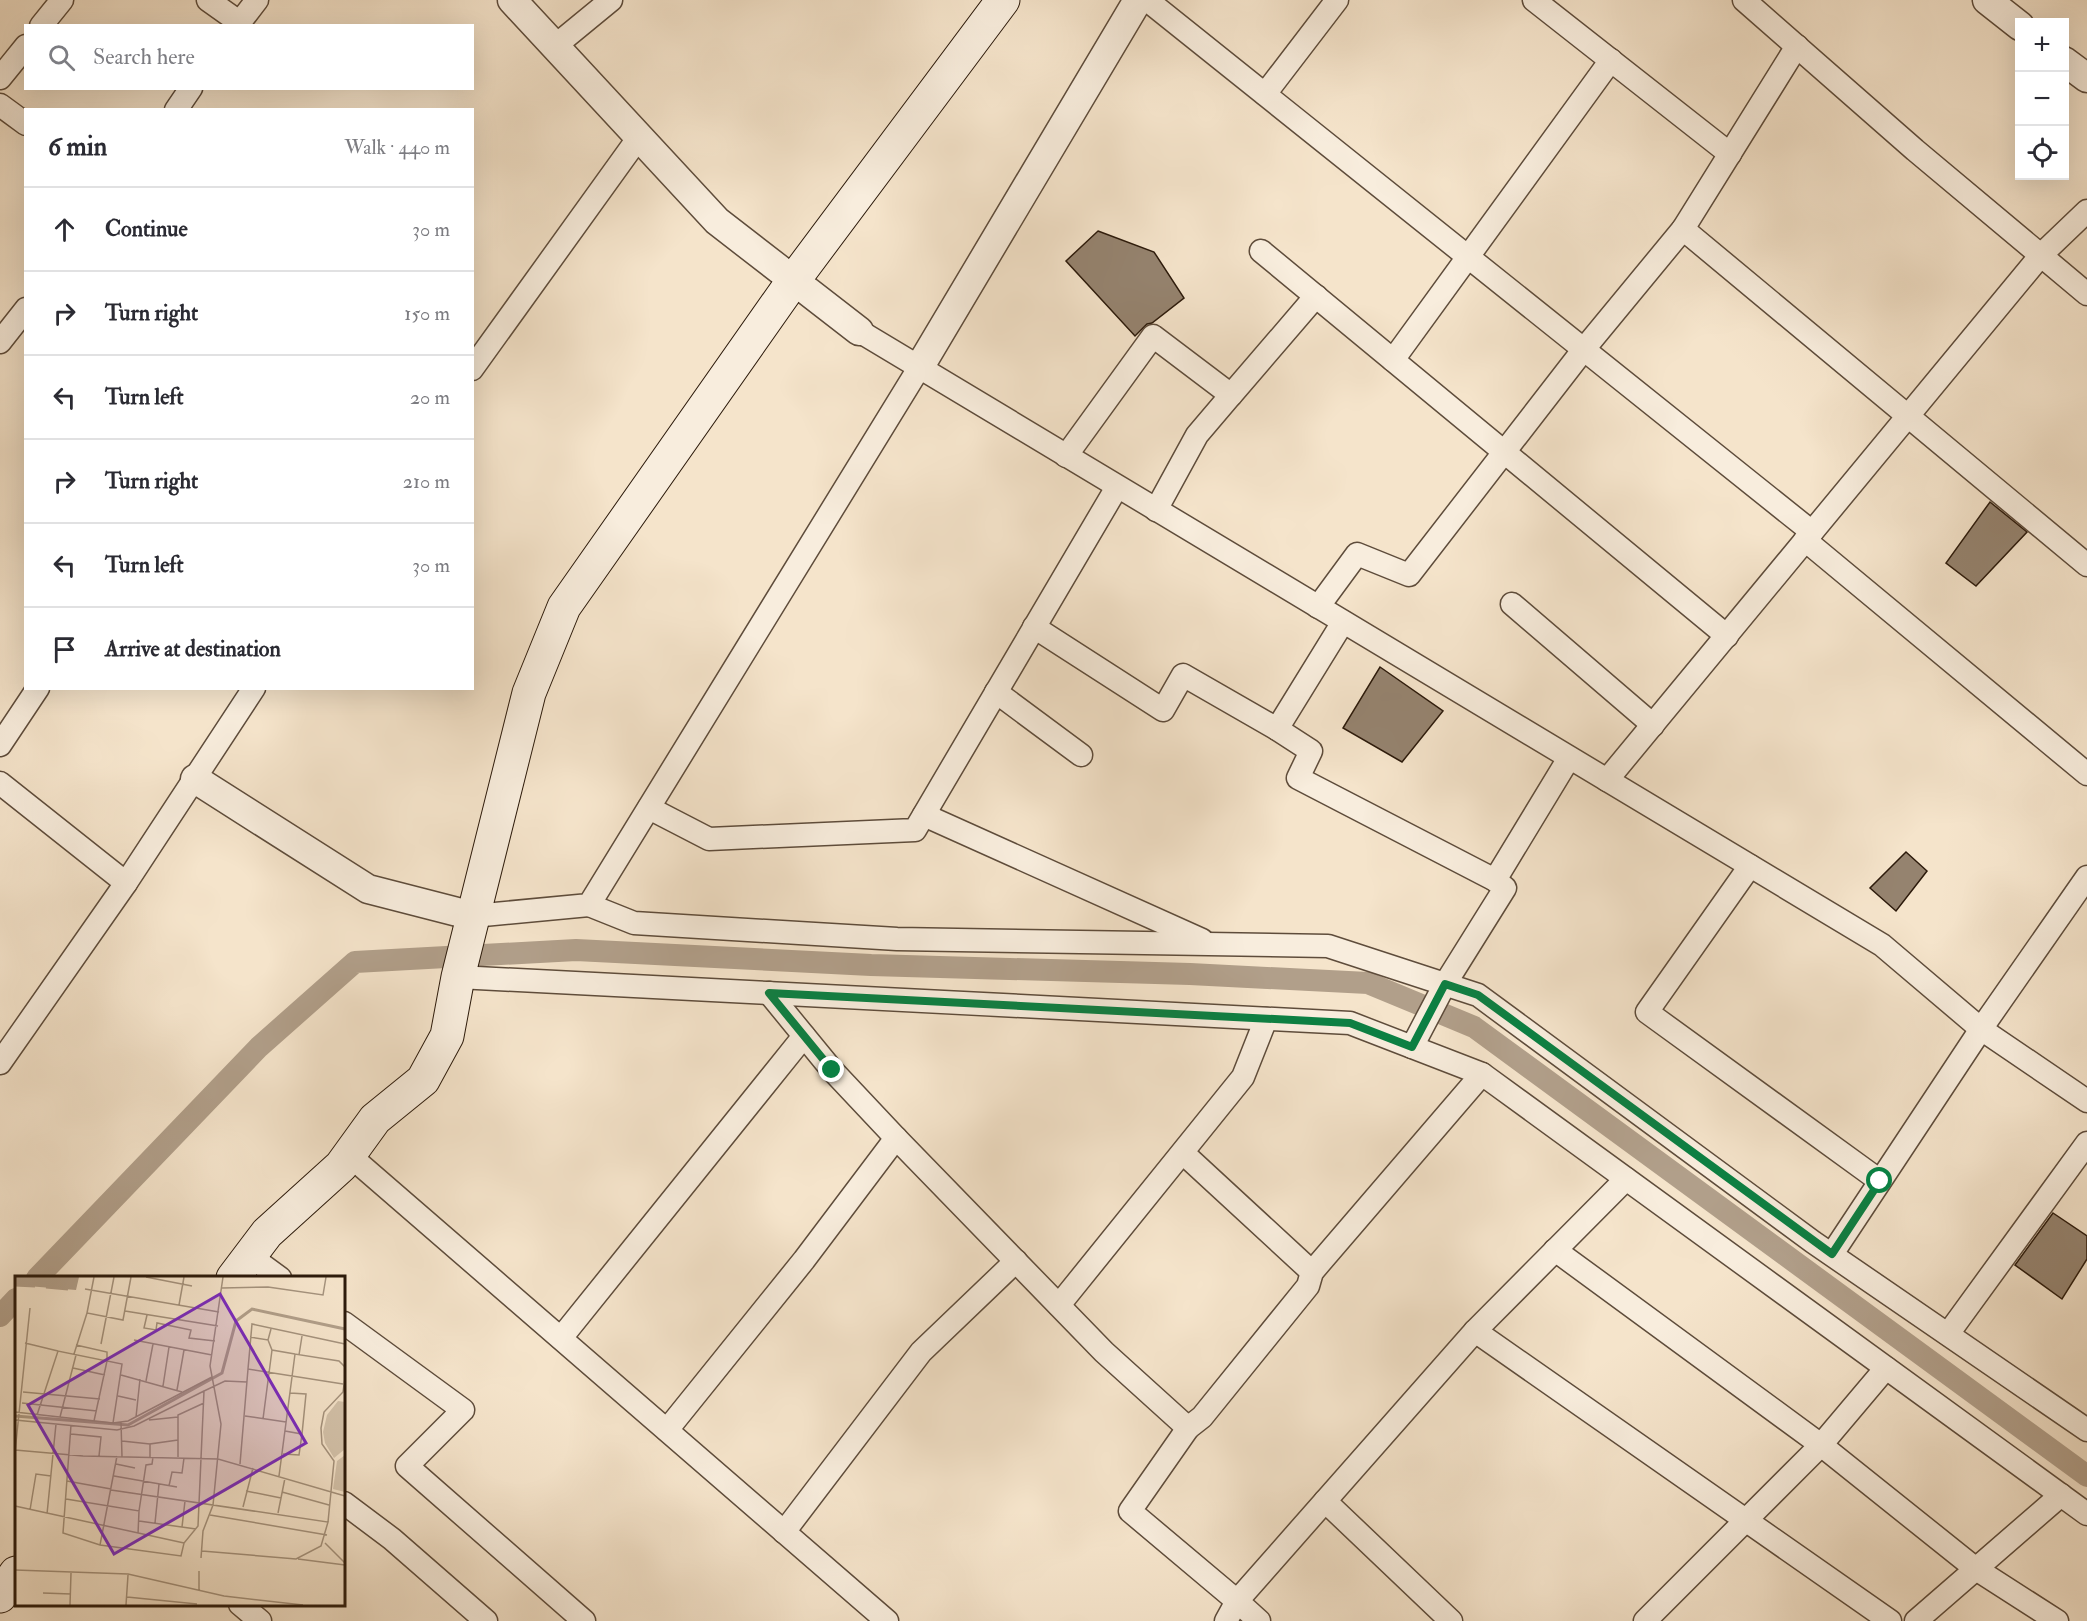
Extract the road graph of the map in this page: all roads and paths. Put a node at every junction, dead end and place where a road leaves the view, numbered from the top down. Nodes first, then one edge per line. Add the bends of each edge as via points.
1 (62, 0) edge
2 (208, 0) edge
3 (257, 0) edge
4 (512, 0) edge
5 (611, 0) edge
6 (1003, 0) edge
7 (1138, 0) edge
8 (1147, 0) edge
9 (1337, 0) edge
10 (1534, 0) edge
11 (1744, 0) edge
12 (1987, 0) edge
13 (2015, 23) edge
14 (44, 24) edge
15 (238, 24) edge
16 (555, 46) junction
17 (1797, 46) junction
18 (24, 48) edge
19 (1611, 60) junction
20 (2069, 65) edge
21 (0, 78) edge
22 (2087, 78) edge
23 (190, 90) edge
24 (1264, 94) junction
25 (0, 105) edge
26 (177, 108) edge
27 (24, 123) edge
28 (639, 137) junction
29 (1730, 154) junction
30 (2087, 211) edge
31 (1683, 229) junction
32 (1261, 251) dead end
33 (2041, 255) junction
34 (1469, 258) junction
35 (793, 281) junction
36 (2087, 294) edge
37 (1316, 296) junction
38 (24, 312) edge
39 (859, 332) joint
40 (0, 342) edge
41 (1584, 350) junction
42 (1393, 360) junction
43 (474, 366) edge
44 (919, 368) junction
45 (1230, 394) junction
46 (1907, 417) junction
47 (1504, 452) junction
48 (1066, 456) junction
49 (1117, 487) junction
50 (1156, 510) junction
51 (1809, 536) junction
52 (2087, 565) edge
53 (1512, 604) dead end
54 (1318, 607) junction
55 (1343, 622) junction
56 (1034, 627) junction
57 (1726, 636) junction
58 (37, 690) edge
59 (253, 690) edge
60 (996, 692) junction
61 (1653, 725) junction
62 (1277, 729) junction
63 (0, 745) edge
64 (1081, 755) dead end
65 (1569, 758) junction
66 (2087, 774) edge
67 (195, 779) junction
68 (1607, 780) junction
69 (0, 783) edge
70 (648, 808) junction
71 (924, 815) junction
72 (1750, 866) junction
73 (2087, 877) edge
74 (1495, 880) junction
75 (126, 883) junction
76 (589, 905) junction
77 (473, 916) junction
78 (1211, 944) junction
79 (458, 977) junction
80 (1445, 984) junction
81 (769, 993) junction
82 (1266, 1019) junction
83 (1981, 1029) junction
84 (804, 1036) junction
85 (1412, 1047) junction
86 (0, 1063) edge
87 (1482, 1074) junction
88 (2087, 1101) edge
89 (896, 1138) junction
90 (2087, 1143) edge
91 (1183, 1153) junction
92 (349, 1155) junction
93 (1626, 1179) junction
94 (1880, 1181) junction
95 (1555, 1250) junction
96 (1832, 1254) junction
97 (1016, 1261) junction
98 (242, 1267) edge
99 (1312, 1272) junction
100 (273, 1276) edge
101 (1059, 1305) junction
102 (345, 1324) edge
103 (1475, 1331) junction
104 (1948, 1334) junction
105 (561, 1338) junction
106 (1886, 1368) junction
107 (1188, 1428) junction
108 (667, 1430) junction
109 (2087, 1430) edge
110 (1821, 1445) junction
111 (2061, 1495) junction
112 (1325, 1501) junction
113 (345, 1504) edge
114 (2087, 1514) edge
115 (1747, 1521) junction
116 (784, 1532) junction
117 (1976, 1569) junction
118 (15, 1574) edge
119 (0, 1596) edge
120 (1237, 1601) junction
121 (486, 1621) edge
122 (584, 1621) edge
123 (887, 1621) edge
124 (1226, 1621) edge
125 (1259, 1621) edge
126 (1451, 1621) edge
127 (1645, 1621) edge
128 (1890, 1621) edge
129 (1916, 1621) edge
130 (2057, 1621) edge

1 - 14 street
2 - 15 street
3 - 15 street
4 - 16 street
5 - 16 street
6 - 35 main road
7 - 44 street
8 - 24 street
9 - 24 street
10 - 19 street
11 - 17 street
12 - 13 street
16 - 28 street
17 - 29 street
17 - 33 street
18 - 21 street
19 - 29 street
19 - 34 street
20 - 22 street
23 - 26 street
24 - 34 street
25 - 27 street
28 - 35 street via 717,221
28 - 43 street
29 - 31 street
30 - 33 street
31 - 41 street
31 - 46 street
32 - 37 street
33 - 36 street
33 - 46 street
34 - 41 street
34 - 42 street
35 - 39 street
35 - 77 main road via 564,607 529,693
37 - 42 street
37 - 45 street
38 - 40 street
39 - 44 street
41 - 47 street
41 - 51 street
42 - 47 street
44 - 48 street
44 - 70 street
45 - 48 street via 1153,336
45 - 50 street via 1197,435
46 - 51 street
46 - 52 street
47 - 54 street via 1409,575 1357,554
47 - 57 street
48 - 49 street
49 - 50 street
49 - 56 street
50 - 54 street
51 - 57 street
51 - 66 street
53 - 61 street
54 - 55 street
55 - 62 street
55 - 65 street
56 - 60 street
56 - 62 street via 1163,710 1183,675
57 - 61 street
58 - 63 street
59 - 67 street
60 - 64 street
60 - 71 street
61 - 68 street
62 - 74 street via 1311,751 1298,778
65 - 68 street
65 - 74 street
67 - 75 street
67 - 77 street via 368,888
68 - 72 street
69 - 75 street
70 - 71 street via 709,839 915,830
70 - 76 street
71 - 78 street
72 - 83 street via 1882,945
72 - 94 street via 1647,1012
73 - 83 street
74 - 80 street via 1505,888
75 - 86 street
76 - 77 street
76 - 78 street via 634,923 658,925 897,939
77 - 79 main road
78 - 80 street via 1328,946
79 - 81 street
79 - 92 main road via 447,1036 423,1080 375,1119
80 - 85 street
80 - 96 street via 1478,995
81 - 82 street
81 - 84 street
82 - 85 street via 1350,1023
82 - 91 street via 1243,1077
83 - 88 street
83 - 94 street
84 - 89 street
84 - 105 street
85 - 87 street
87 - 93 street
87 - 99 street
89 - 97 street
89 - 108 street
90 - 104 street
91 - 99 street
91 - 101 street
92 - 98 main road via 267,1233
92 - 105 street
93 - 95 street
93 - 106 street
94 - 96 street
95 - 103 street
95 - 110 street
96 - 104 street
97 - 101 street
97 - 116 street via 921,1352
98 - 100 street
99 - 107 street via 1308,1286 1202,1418
101 - 107 street
102 - 122 street via 463,1410 407,1466
103 - 112 street
103 - 115 street
104 - 109 street
105 - 108 street
106 - 110 street
106 - 111 street
107 - 120 street via 1130,1511
108 - 116 street
110 - 115 street
110 - 117 street
111 - 114 street
111 - 117 street
112 - 120 street
112 - 126 street
113 - 121 street
115 - 127 street
115 - 128 street
116 - 123 street
117 - 129 street
117 - 130 street
118 - 119 main road
120 - 124 street
120 - 125 street

